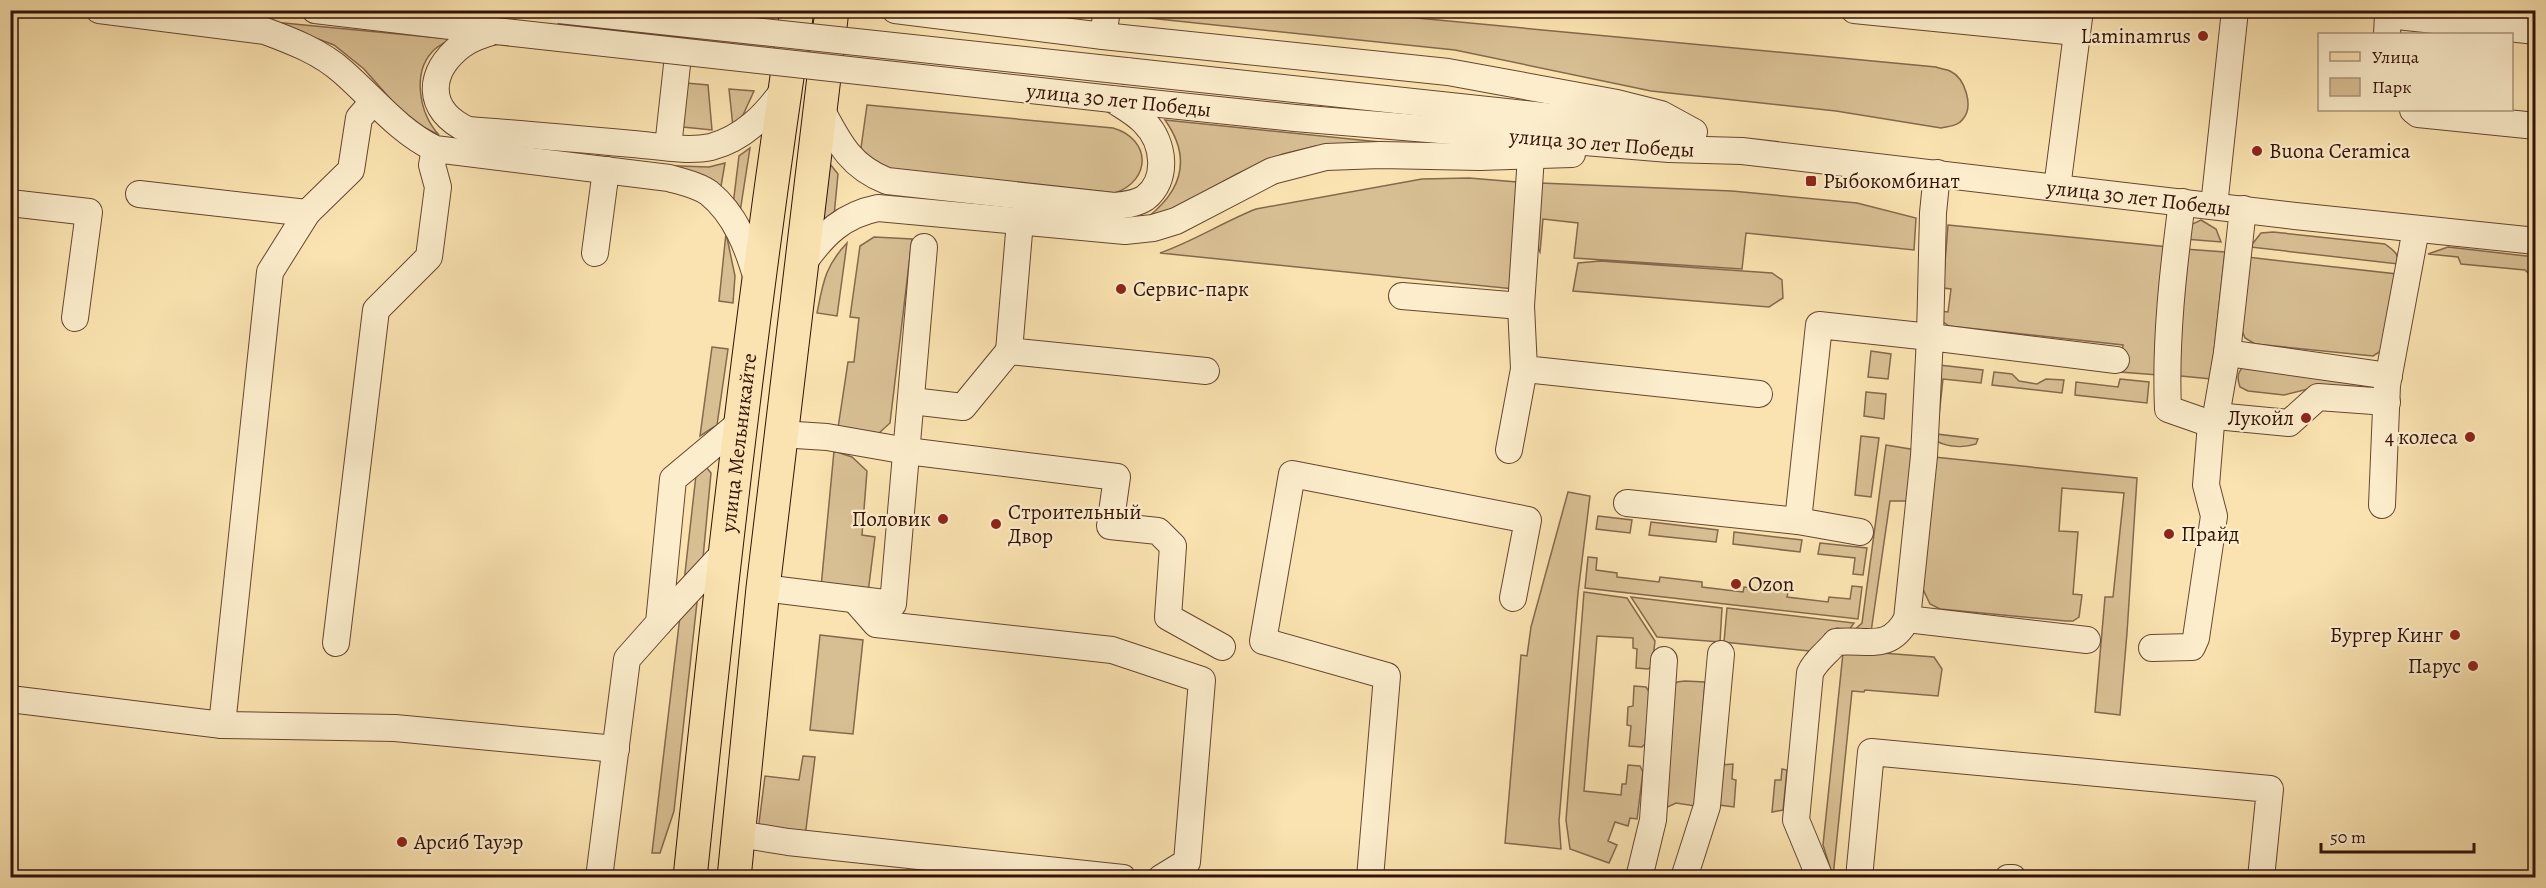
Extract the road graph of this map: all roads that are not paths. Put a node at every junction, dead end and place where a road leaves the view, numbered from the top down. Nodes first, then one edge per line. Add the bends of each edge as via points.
1 (99, 10) edge
2 (315, 10) edge
3 (559, 10) edge
4 (683, 10) edge
5 (797, 10) edge
6 (832, 10) edge
7 (895, 10) edge
8 (965, 10) edge
9 (1107, 10) edge
10 (1854, 10) edge
11 (2235, 10) edge
12 (2078, 21) edge
13 (998, 23) junction
14 (496, 31) junction
15 (2535, 31) edge
16 (2387, 33) edge
17 (1103, 36) junction
18 (785, 88) junction
19 (1112, 99) junction
20 (373, 102) junction
21 (820, 107) junction
22 (2414, 111) edge
23 (2535, 126) edge
24 (1694, 132) junction
25 (668, 147) junction
26 (435, 149) junction
27 (1669, 149) junction
28 (1742, 151) junction
29 (1532, 156) junction
30 (606, 170) junction
31 (1937, 173) junction
32 (2057, 188) junction
33 (139, 194) dead end
34 (2182, 202) junction
35 (10, 204) edge
36 (2214, 206) junction
37 (2243, 209) junction
38 (307, 213) junction
39 (1020, 221) junction
40 (2416, 228) junction
41 (2535, 241) edge
42 (924, 247) dead end
43 (596, 253) dead end
44 (804, 262) junction
45 (758, 279) junction
46 (1402, 296) dead end
47 (1521, 306) junction
48 (75, 318) dead end
49 (1930, 337) junction
50 (1009, 351) junction
51 (2227, 352) junction
52 (2116, 360) dead end
53 (1524, 369) junction
54 (1206, 371) dead end
55 (2389, 376) junction
56 (1759, 394) dead end
57 (912, 401) junction
58 (2387, 402) junction
59 (2214, 420) junction
60 (740, 423) junction
61 (780, 434) junction
62 (1509, 450) dead end
63 (908, 451) junction
64 (1627, 503) dead end
65 (2382, 505) dead end
66 (1797, 521) junction
67 (1860, 532) dead end
68 (724, 553) junction
69 (763, 588) junction
70 (1513, 598) dead end
71 (855, 600) junction
72 (1907, 619) junction
73 (659, 623) junction
74 (2087, 640) dead end
75 (336, 643) dead end
76 (1222, 647) dead end
77 (2152, 648) dead end
78 (1721, 654) dead end
79 (1664, 660) dead end
80 (10, 699) edge
81 (222, 725) junction
82 (616, 749) junction
83 (739, 834) junction
84 (599, 878) edge
85 (690, 878) edge
86 (734, 878) edge
87 (1123, 878) edge
88 (1161, 878) edge
89 (1370, 878) edge
90 (1639, 878) edge
91 (1684, 878) edge
92 (1820, 878) edge
93 (1858, 878) edge
94 (2261, 878) edge

1 - 20 street via 280,37 342,71
2 - 14 street, улица 30 лет Победы
3 - 24 street, улица 30 лет Победы, bridge
4 - 25 street
5 - 18 main road, улица Мельникайте
6 - 21 main road, улица Мельникайте
7 - 13 street
8 - 13 street
9 - 17 street
10 - 12 street
11 - 36 street
12 - 32 street
13 - 17 street
14 - 19 street, улица 30 лет Победы, bridge
14 - 25 street via 462,45 439,72 434,92 437,102 458,125 468,130
15 - 16 street via 2388,15
17 - 24 street via 1448,72 1650,111
18 - 25 street via 756,124 726,141 710,147
18 - 45 main road, улица Мельникайте
19 - 21 street via 1147,124 1161,160 1153,189 1129,205 887,181 852,160
19 - 27 street, улица 30 лет Победы
20 - 26 street via 417,140
20 - 38 street via 359,118 351,170
21 - 44 main road, улица Мельникайте
22 - 23 street
24 - 28 street, улица 30 лет Победы
26 - 30 street
26 - 75 street via 432,165 438,187 429,257 376,310
27 - 28 street, улица 30 лет Победы
27 - 29 street
28 - 31 street, улица 30 лет Победы
29 - 39 street via 1326,157 1272,171 1176,221 1153,228 1125,231
29 - 47 street
30 - 43 street
30 - 45 street via 669,178 708,192 741,234
31 - 32 street, улица 30 лет Победы
31 - 49 street
32 - 34 street, улица 30 лет Победы
33 - 38 street
34 - 36 street, улица 30 лет Победы
34 - 59 street via 2167,370 2168,409
35 - 48 street via 89,212
36 - 37 street, улица 30 лет Победы
37 - 40 street, улица 30 лет Победы
37 - 51 street
38 - 81 street via 270,272
39 - 44 street via 878,208 860,211 829,230
39 - 50 street
40 - 41 street, улица 30 лет Победы
40 - 55 street
42 - 57 street
44 - 61 main road, улица Мельникайте
45 - 60 main road, улица Мельникайте
46 - 47 street
47 - 53 street
49 - 52 street
49 - 66 street via 1819,326
49 - 72 street via 1924,456
50 - 54 street
50 - 57 street via 963,407
51 - 55 street
51 - 59 street
53 - 56 street
53 - 62 street
55 - 58 street
57 - 63 street
58 - 59 street via 2318,397 2289,423
58 - 65 street
59 - 77 street via 2206,485 2214,516 2196,638 2192,647
60 - 68 main road, улица Мельникайте
60 - 73 street via 673,479
61 - 63 street via 827,437
61 - 69 main road, улица Мельникайте
63 - 71 street via 893,604
63 - 76 street via 1117,477 1110,526 1158,531 1173,546 1168,617
64 - 66 street
66 - 67 street
68 - 73 street
68 - 85 main road, улица Мельникайте
69 - 71 street
69 - 83 main road, улица Мельникайте
70 - 89 street via 1528,519 1292,474 1263,641 1388,676
71 - 88 street via 876,624 1112,650 1202,680 1187,862
72 - 74 street
72 - 92 street via 1899,634 1888,640 1836,642 1810,674 1796,820
73 - 82 street via 627,659
78 - 91 street via 1707,806
79 - 90 street via 1653,820
80 - 81 street
81 - 82 street via 395,728
82 - 84 street
83 - 86 main road, улица Мельникайте
83 - 87 street
93 - 94 street via 1871,752 2270,789

